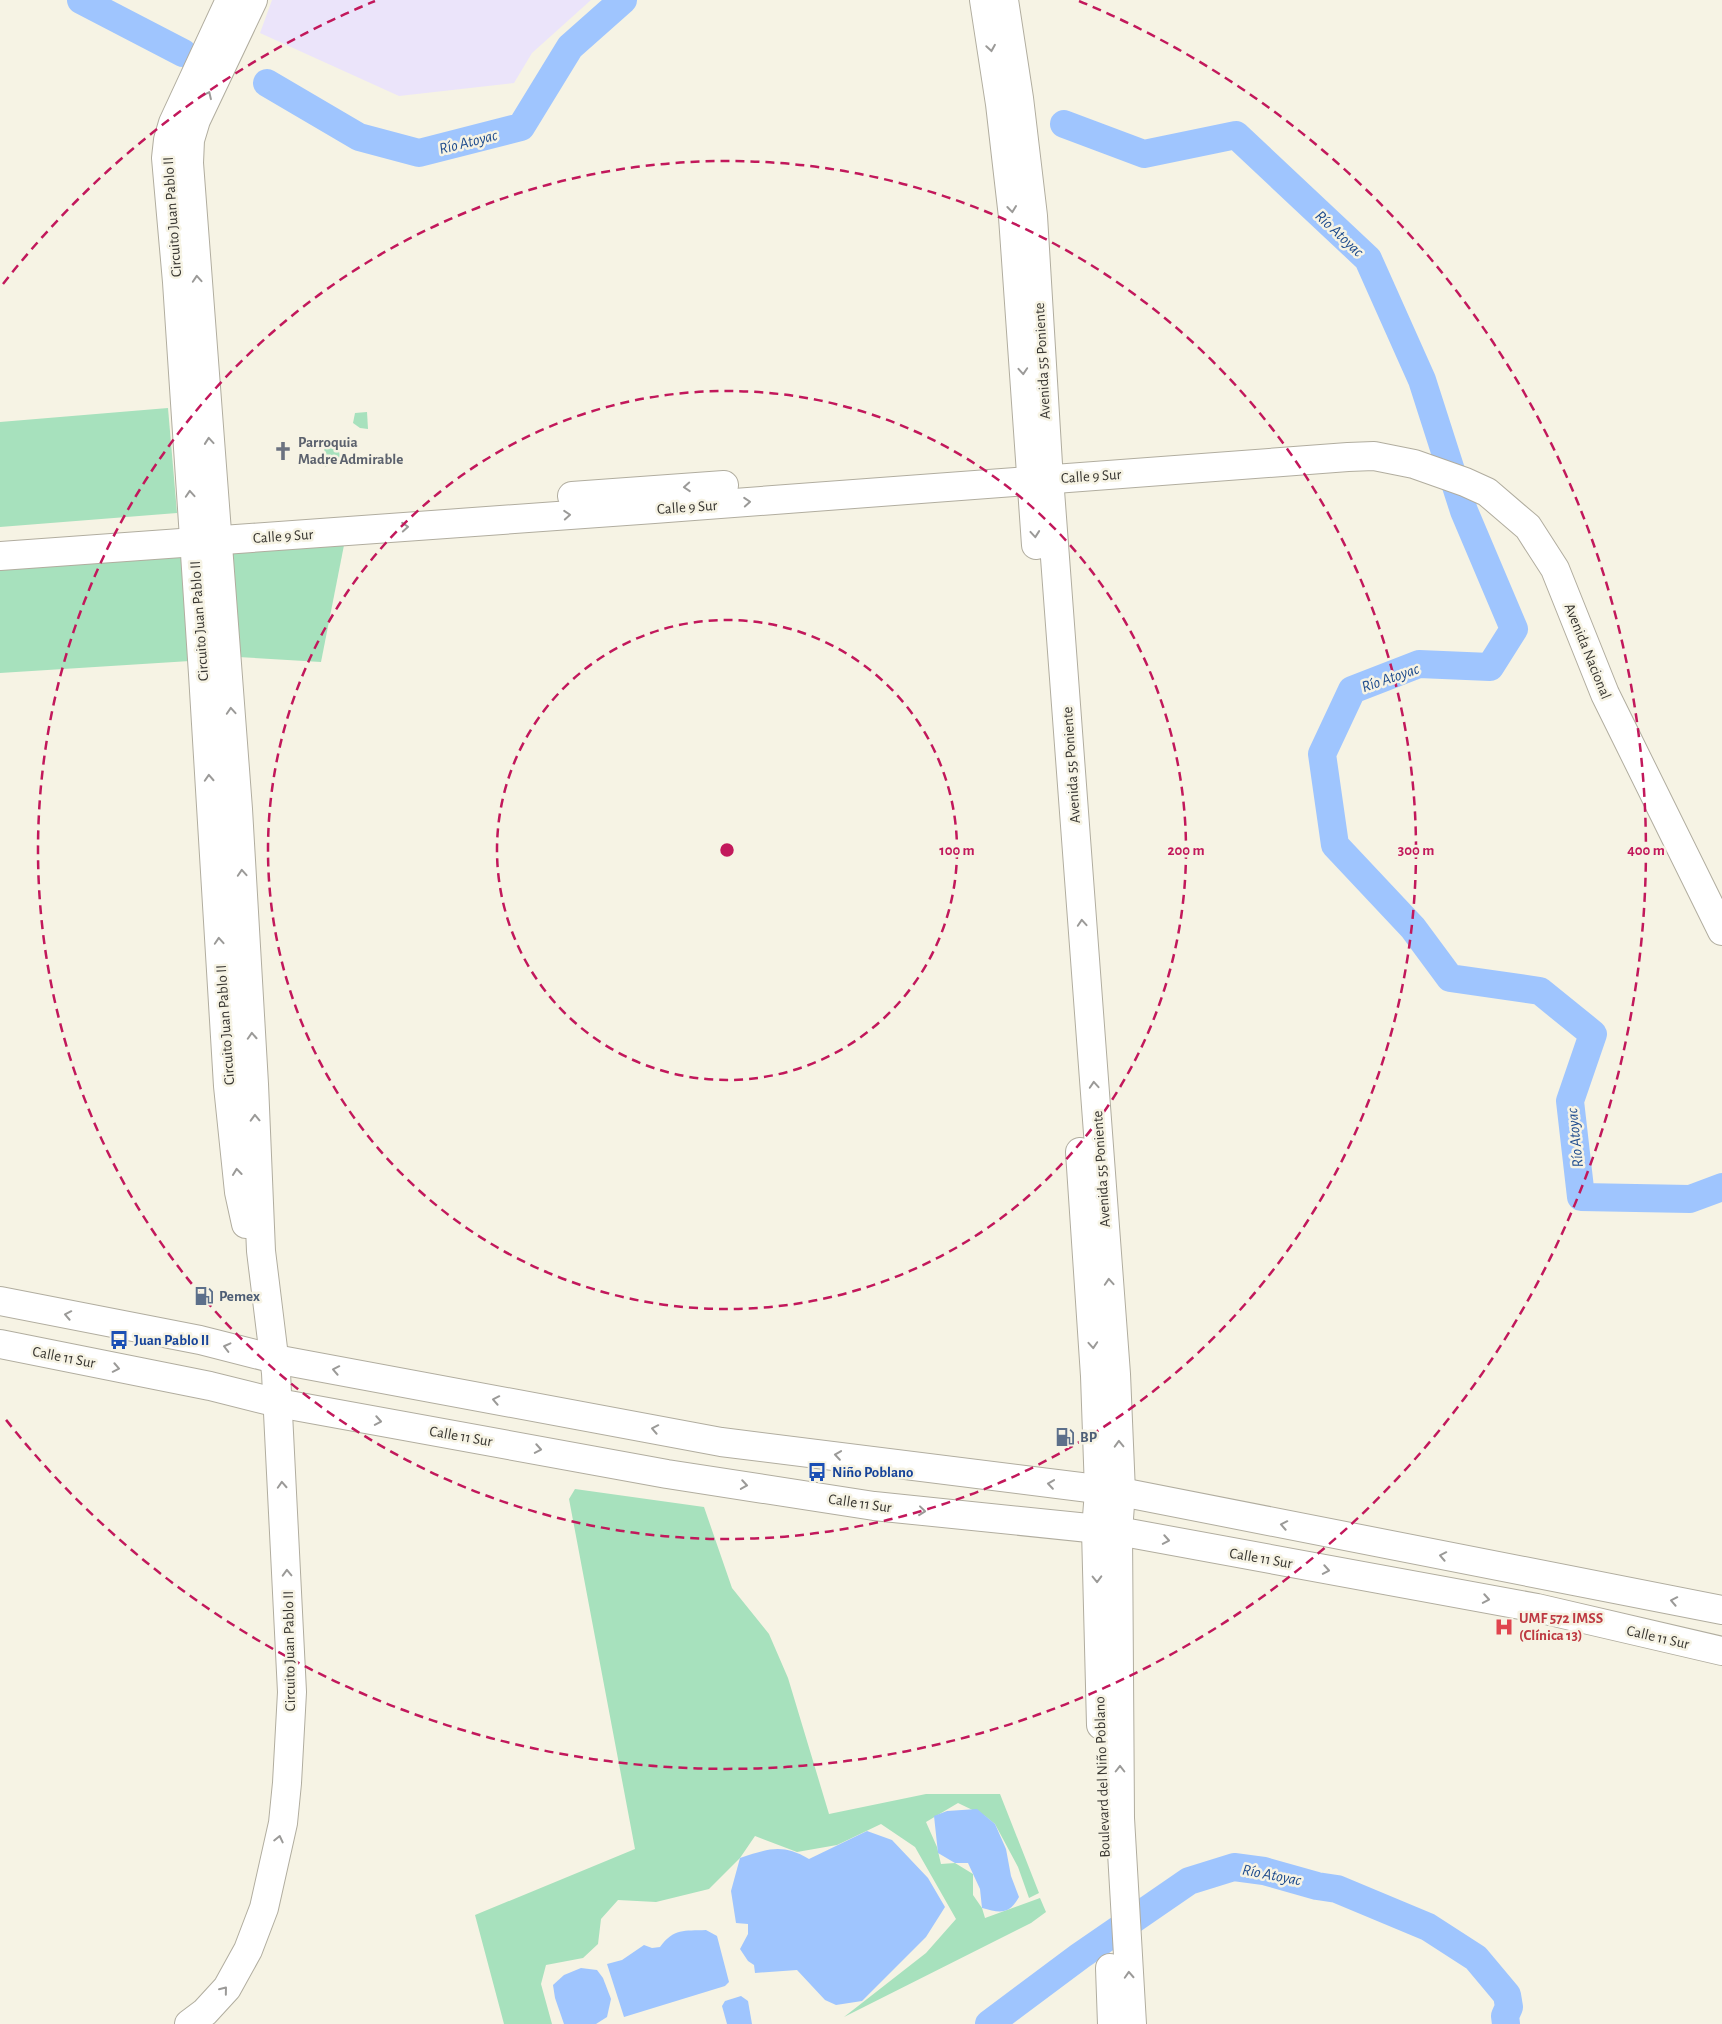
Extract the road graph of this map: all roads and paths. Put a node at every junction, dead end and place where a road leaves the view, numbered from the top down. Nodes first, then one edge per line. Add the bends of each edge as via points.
1 (230, 0) edge
2 (253, 0) edge
3 (984, 0) edge
4 (1004, 0) edge
5 (1372, 450) joint
6 (1039, 472) junction
7 (1468, 475) junction
8 (205, 533) junction
9 (0, 541) edge
10 (0, 556) edge
11 (1722, 904) edge
12 (1722, 931) edge
13 (0, 1301) edge
14 (0, 1344) edge
15 (275, 1359) junction
16 (278, 1403) junction
17 (1110, 1492) junction
18 (1107, 1531) junction
19 (1722, 1610) edge
20 (1722, 1651) edge
21 (1111, 1818) junction
22 (189, 2024) edge
23 (1112, 2024) edge
24 (1132, 2024) edge

8 -> 1 main road, Circuito Juan Pablo II via 166,158 173,122
8 -> 2 main road, Circuito Juan Pablo II via 190,140 196,120
3 -> 6 main road, Avenida 55 Poniente via 1000,104
4 - 6 main road, Avenida 55 Poniente via 1034,216
5 - 6 main road, Calle 9 Sur
5 - 7 main road, Avenida Nacional via 1416,457
6 - 8 main road, Calle 9 Sur
6 - 17 main road, Avenida 55 Poniente via 1116,1374
7 - 11 main road, Avenida Nacional via 1495,481 1536,518 1566,563 1617,689
7 - 12 main road, Avenida Nacional via 1528,528 1555,569 1605,694
8 - 9 main road, Calle 9 Sur
8 - 10 main road, Calle 9 Sur
15 -> 8 main road, Circuito Juan Pablo II via 261,1251 246,935 229,683
15 -> 13 main road via 200,1340
14 -> 16 main road, Calle 11 Sur via 210,1386
15 - 16 main road, Circuito Juan Pablo II
17 -> 15 main road via 721,1442
16 -> 18 main road, Calle 11 Sur via 666,1474 874,1506
22 -> 16 main road, Circuito Juan Pablo II via 227,1988 248,1950 264,1908 283,1823 292,1692
17 - 18 main road, Avenida 55 Poniente
19 -> 17 main road
18 -> 20 main road, Calle 11 Sur via 1537,1608
18 - 21 main road, Boulevard del Niño Poblano
21 - 23 main road, Boulevard del Niño Poblano
24 -> 21 main road, Boulevard del Niño Poblano

